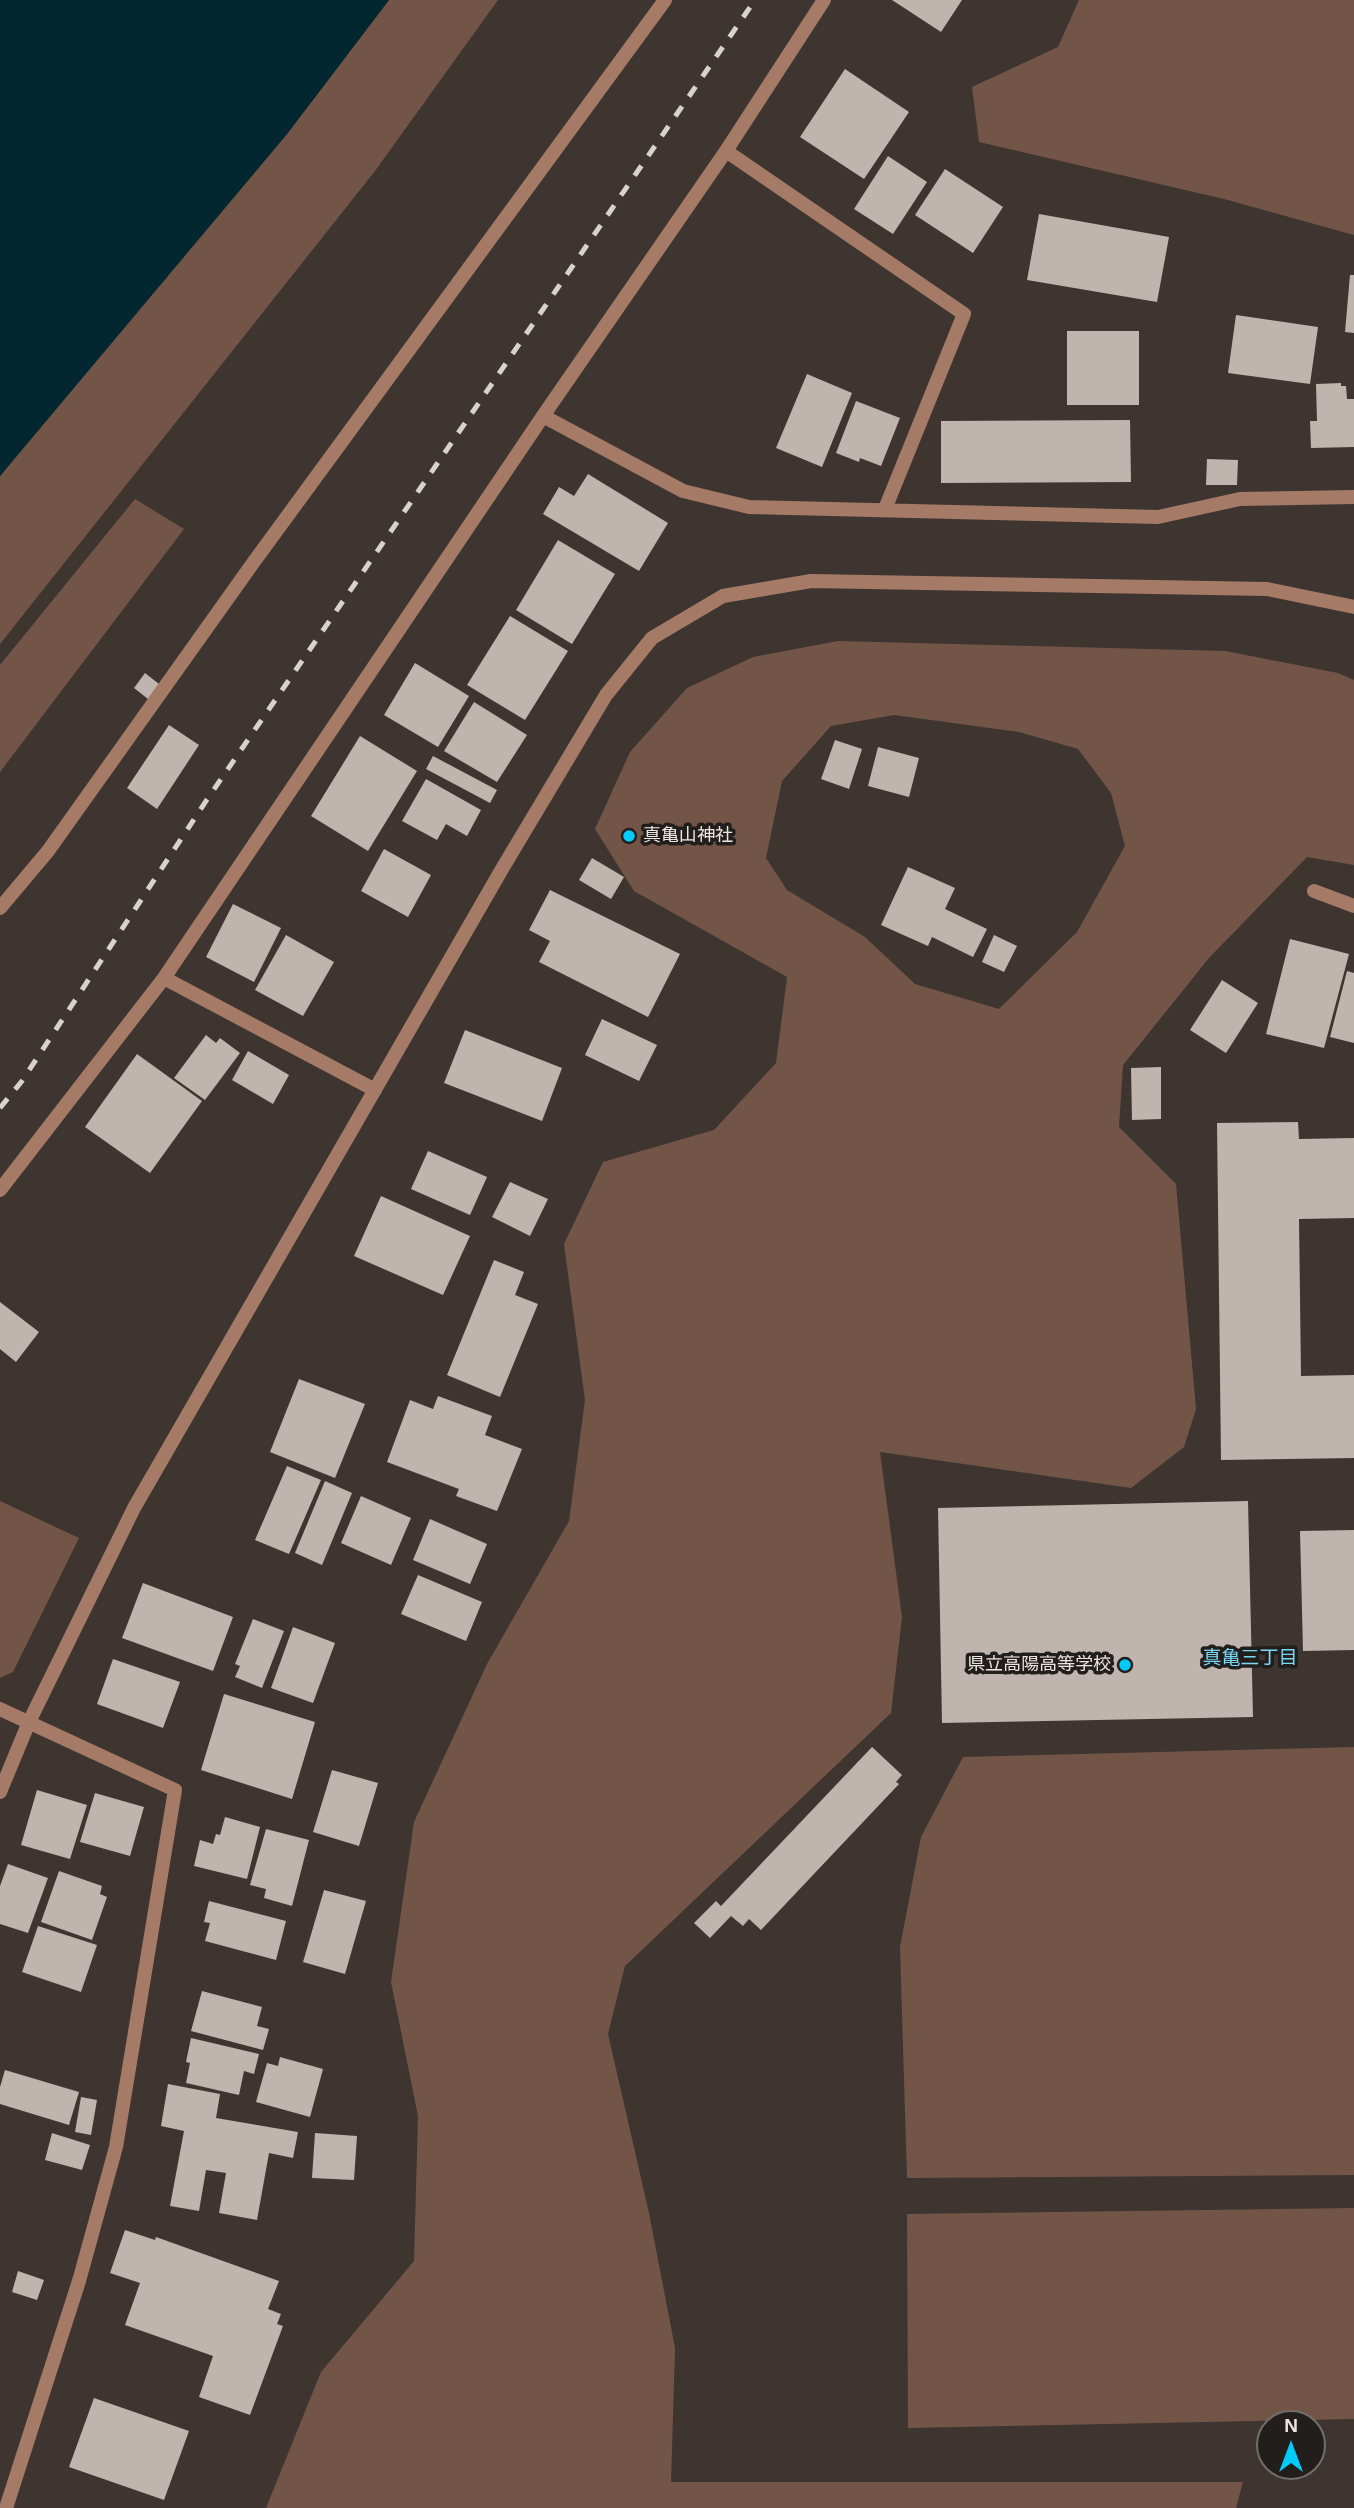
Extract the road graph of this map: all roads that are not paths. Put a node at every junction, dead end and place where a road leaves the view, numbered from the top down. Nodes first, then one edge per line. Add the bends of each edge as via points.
1 (665, 0) edge
2 (824, 0) edge
3 (726, 152) junction
4 (543, 416) junction
5 (1354, 497) edge
6 (885, 509) junction
7 (1354, 607) edge
8 (1314, 891) dead end
9 (1354, 906) edge
10 (0, 908) edge
11 (164, 978) junction
12 (375, 1090) junction
13 (0, 1190) edge
14 (0, 1709) edge
15 (29, 1722) junction
16 (0, 1792) edge
17 (6, 2508) edge

1 - 10 street via 48,851
2 - 3 street
3 - 4 street
3 - 6 street via 964,314
4 - 6 street via 683,491 748,507
4 - 11 street
5 - 6 street via 1240,499 1158,517
7 - 12 street via 1267,589 1156,587 811,581 723,596 652,638 606,695
8 - 9 street
11 - 12 street
11 - 13 street
12 - 15 street via 134,1508
14 - 15 street
15 - 16 street
15 - 17 street via 175,1790 116,2147 79,2281

